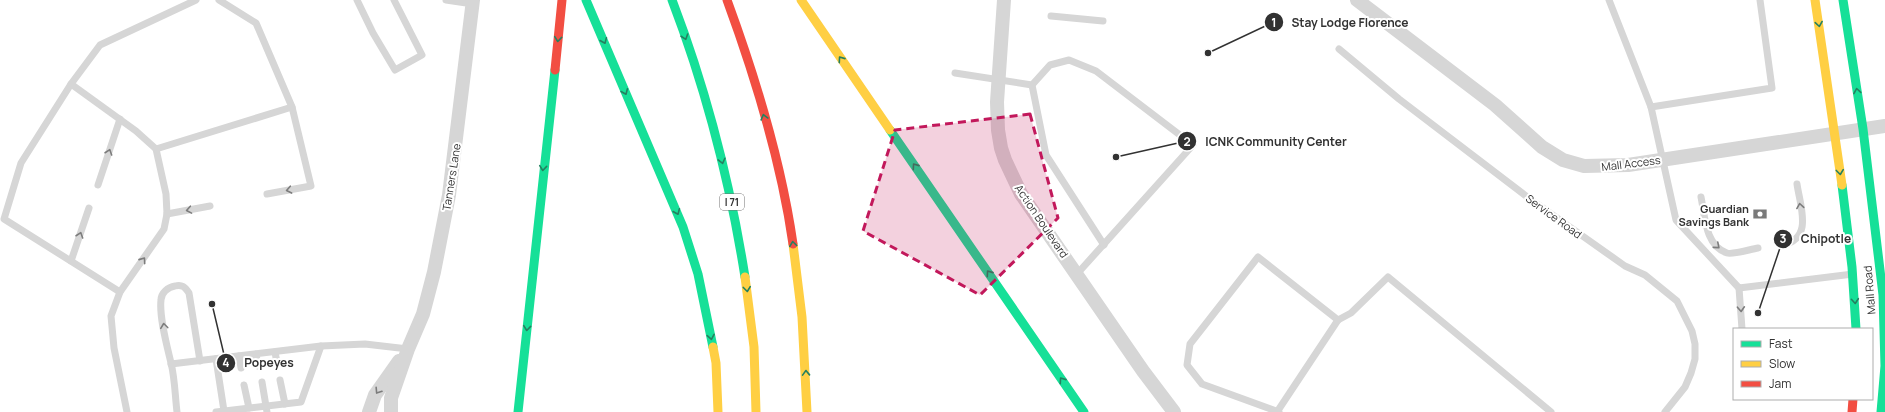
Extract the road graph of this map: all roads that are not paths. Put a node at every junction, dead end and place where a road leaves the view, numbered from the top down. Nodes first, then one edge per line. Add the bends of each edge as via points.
1 (196, 0) edge
2 (219, 0) edge
3 (357, 0) edge
4 (394, 0) edge
5 (446, 0) edge
6 (562, 0) edge
7 (586, 0) edge
8 (672, 0) edge
9 (727, 0) edge
10 (801, 0) edge
11 (1004, 0) edge
12 (1358, 0) edge
13 (1609, 0) edge
14 (1760, 0) edge
15 (1815, 0) edge
16 (1843, 0) edge
17 (473, 2) edge
18 (1051, 16) dead end
19 (1103, 20) dead end
20 (1339, 49) dead end
21 (955, 73) dead end
22 (998, 80) junction
23 (71, 84) junction
24 (1032, 85) junction
25 (292, 107) junction
26 (1651, 107) junction
27 (120, 119) junction
28 (1885, 126) edge
29 (1863, 129) junction
30 (1835, 133) junction
31 (156, 149) junction
32 (1662, 160) junction
33 (1797, 184) dead end
34 (98, 185) dead end
35 (267, 194) dead end
36 (1701, 197) dead end
37 (210, 206) dead end
38 (89, 208) dead end
39 (167, 214) junction
40 (1104, 245) junction
41 (1782, 245) dead end
42 (1758, 248) dead end
43 (71, 261) junction
44 (1077, 274) junction
45 (1853, 274) junction
46 (1740, 288) junction
47 (120, 292) junction
48 (1338, 320) junction
49 (1742, 328) edge
50 (1856, 328) edge
51 (321, 346) junction
52 (408, 350) junction
53 (276, 352) junction
54 (256, 354) junction
55 (239, 356) junction
56 (216, 359) junction
57 (200, 361) junction
58 (278, 363) dead end
59 (171, 364) junction
60 (258, 366) dead end
61 (241, 368) dead end
62 (280, 380) dead end
63 (262, 382) dead end
64 (244, 385) dead end
65 (1853, 400) edge
66 (285, 404) junction
67 (249, 408) junction
68 (267, 409) edge
69 (127, 412) edge
70 (177, 412) edge
71 (220, 412) edge
72 (369, 412) edge
73 (391, 412) edge
74 (518, 412) edge
75 (718, 412) edge
76 (756, 412) edge
77 (807, 412) edge
78 (1084, 412) edge
79 (1174, 412) edge
80 (1277, 412) edge
81 (1551, 412) edge
82 (1665, 412) edge
83 (1852, 412) edge
84 (1881, 412) edge

1 - 23 lane via 100,45
2 - 25 lane via 256,23
3 - 4 lane via 395,70 422,55
5 - 17 lane
6 -> 74 main road
7 -> 75 main road via 684,227 709,322 716,363
8 -> 76 main road, I 71 via 704,92 735,214 745,269 752,332
77 -> 9 main road via 804,342 790,222 749,60
78 -> 10 main road
11 - 22 street, Action Boulevard
12 - 32 street, Mall Access via 1495,105 1542,147 1563,160 1593,167 1628,166
13 - 26 lane
14 - 26 lane via 1772,88
15 -> 30 main road, Mall Road
29 -> 16 main road, Mall Road
17 - 52 street, Tanners Lane via 449,195 423,314
18 - 19 lane
20 - 82 lane, Service Road via 1399,99 1526,196 1625,266 1645,275 1677,301 1692,331 1695,344 1694,359 1685,387
21 - 22 lane
22 - 24 lane
22 - 44 street, Action Boulevard via 998,130 1005,160 1021,194
23 - 27 lane
23 - 43 lane via 21,163 4,219
24 - 40 lane via 1046,155
24 - 40 lane via 1050,65 1069,60 1096,71 1193,145
25 - 31 lane
25 -> 35 lane via 310,186
26 - 32 lane
27 - 31 lane
34 -> 27 lane
28 - 29 street, Mall Access
29 - 30 street, Mall Access
29 - 84 main road, Mall Road via 1883,295 1885,366
30 - 32 street, Mall Access
30 -> 45 main road, Mall Road
31 - 39 lane via 166,194
32 - 46 lane via 1676,220
41 -> 33 lane via 1799,238 1803,225
36 -> 42 lane via 1709,237 1716,246 1728,253
37 -> 39 lane
43 -> 38 lane
47 -> 39 lane via 164,229
40 - 44 lane
43 - 47 lane
44 - 79 street, Action Boulevard
45 - 46 lane
45 -> 50 main road, Mall Road
46 -> 49 lane
47 - 69 lane via 112,316 114,348
48 - 80 lane
48 - 80 lane via 1258,257 1190,344 1187,365 1202,384
48 - 81 lane via 1351,313 1388,277
51 - 52 lane via 365,344
51 - 53 lane
51 - 66 lane via 301,402
52 -> 72 street, Tanners Lane via 375,395
52 - 73 street, Tanners Lane via 391,398
53 - 54 lane
53 - 58 lane
54 - 55 lane
54 - 60 lane
55 - 56 lane
55 - 61 lane
56 - 57 lane
56 - 71 lane
57 - 59 lane
59 -> 57 lane via 166,347 160,299 171,286 179,285 185,287 189,293
59 - 70 lane
62 - 66 lane
63 - 68 lane
64 - 67 lane
65 - 83 main road
66 - 68 lane
67 - 68 lane
67 - 71 lane

